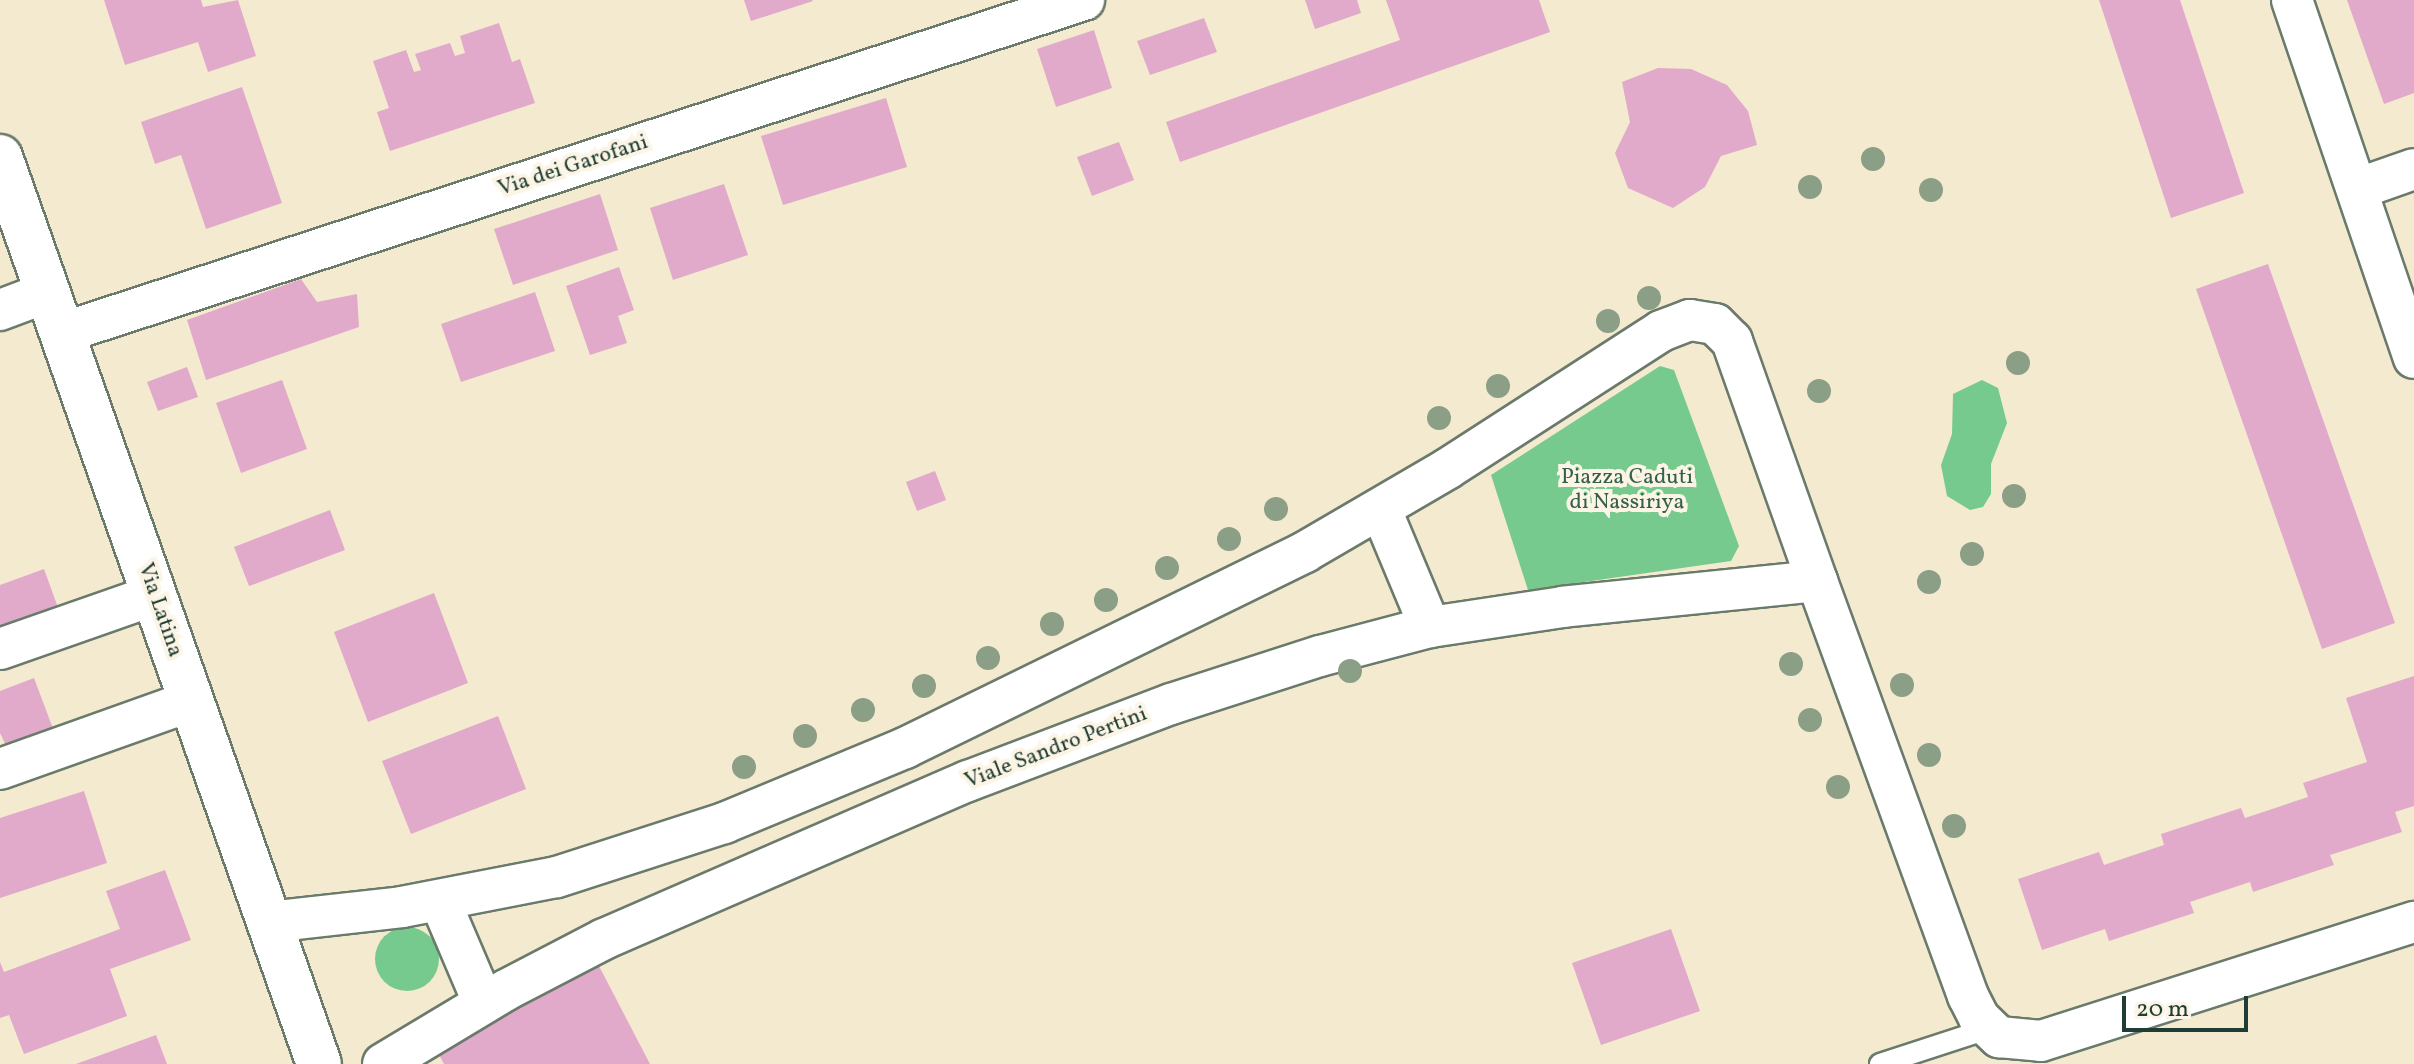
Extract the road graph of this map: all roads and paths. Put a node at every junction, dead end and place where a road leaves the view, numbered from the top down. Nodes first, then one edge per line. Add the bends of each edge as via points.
1 (1084, 0) edge
2 (2292, 0) edge
3 (0, 157) edge
4 (2414, 169) edge
5 (2357, 189) junction
6 (48, 292) junction
7 (0, 310) edge
8 (62, 333) junction
9 (2414, 358) edge
10 (1381, 510) junction
11 (1817, 581) junction
12 (154, 595) junction
13 (1430, 627) junction
14 (0, 649) edge
15 (191, 701) junction
16 (0, 769) edge
17 (672, 841) junction
18 (694, 900) junction
19 (440, 901) junction
20 (269, 922) junction
21 (2414, 922) edge
22 (483, 1002) junction
23 (1987, 1029) junction
24 (319, 1064) edge
25 (383, 1064) edge
26 (1880, 1064) edge

1 - 8 street, Via dei Garofani
2 - 5 street
3 - 6 main road, Via Latina
4 - 5 street
5 - 9 street
6 - 7 street
6 - 8 main road, Via Latina
8 - 12 main road, Via Latina
10 - 11 street via 1661,331 1704,320 1726,333 1737,351
10 - 13 street
10 - 17 street via 1014,699
11 - 13 street via 1563,607
11 - 23 street via 1968,996
12 - 14 street
12 - 15 main road, Via Latina
13 - 18 street, Viale Sandro Pertini via 1320,656 1063,744
15 - 16 street
15 - 20 main road, Via Latina
17 - 18 street
17 - 19 street via 557,877
18 - 22 street, Viale Sandro Pertini
19 - 20 street
19 - 22 street
20 - 24 main road, Via Latina
21 - 23 street via 2041,1041 2012,1041
22 - 25 street, Viale Sandro Pertini
23 - 26 lane

